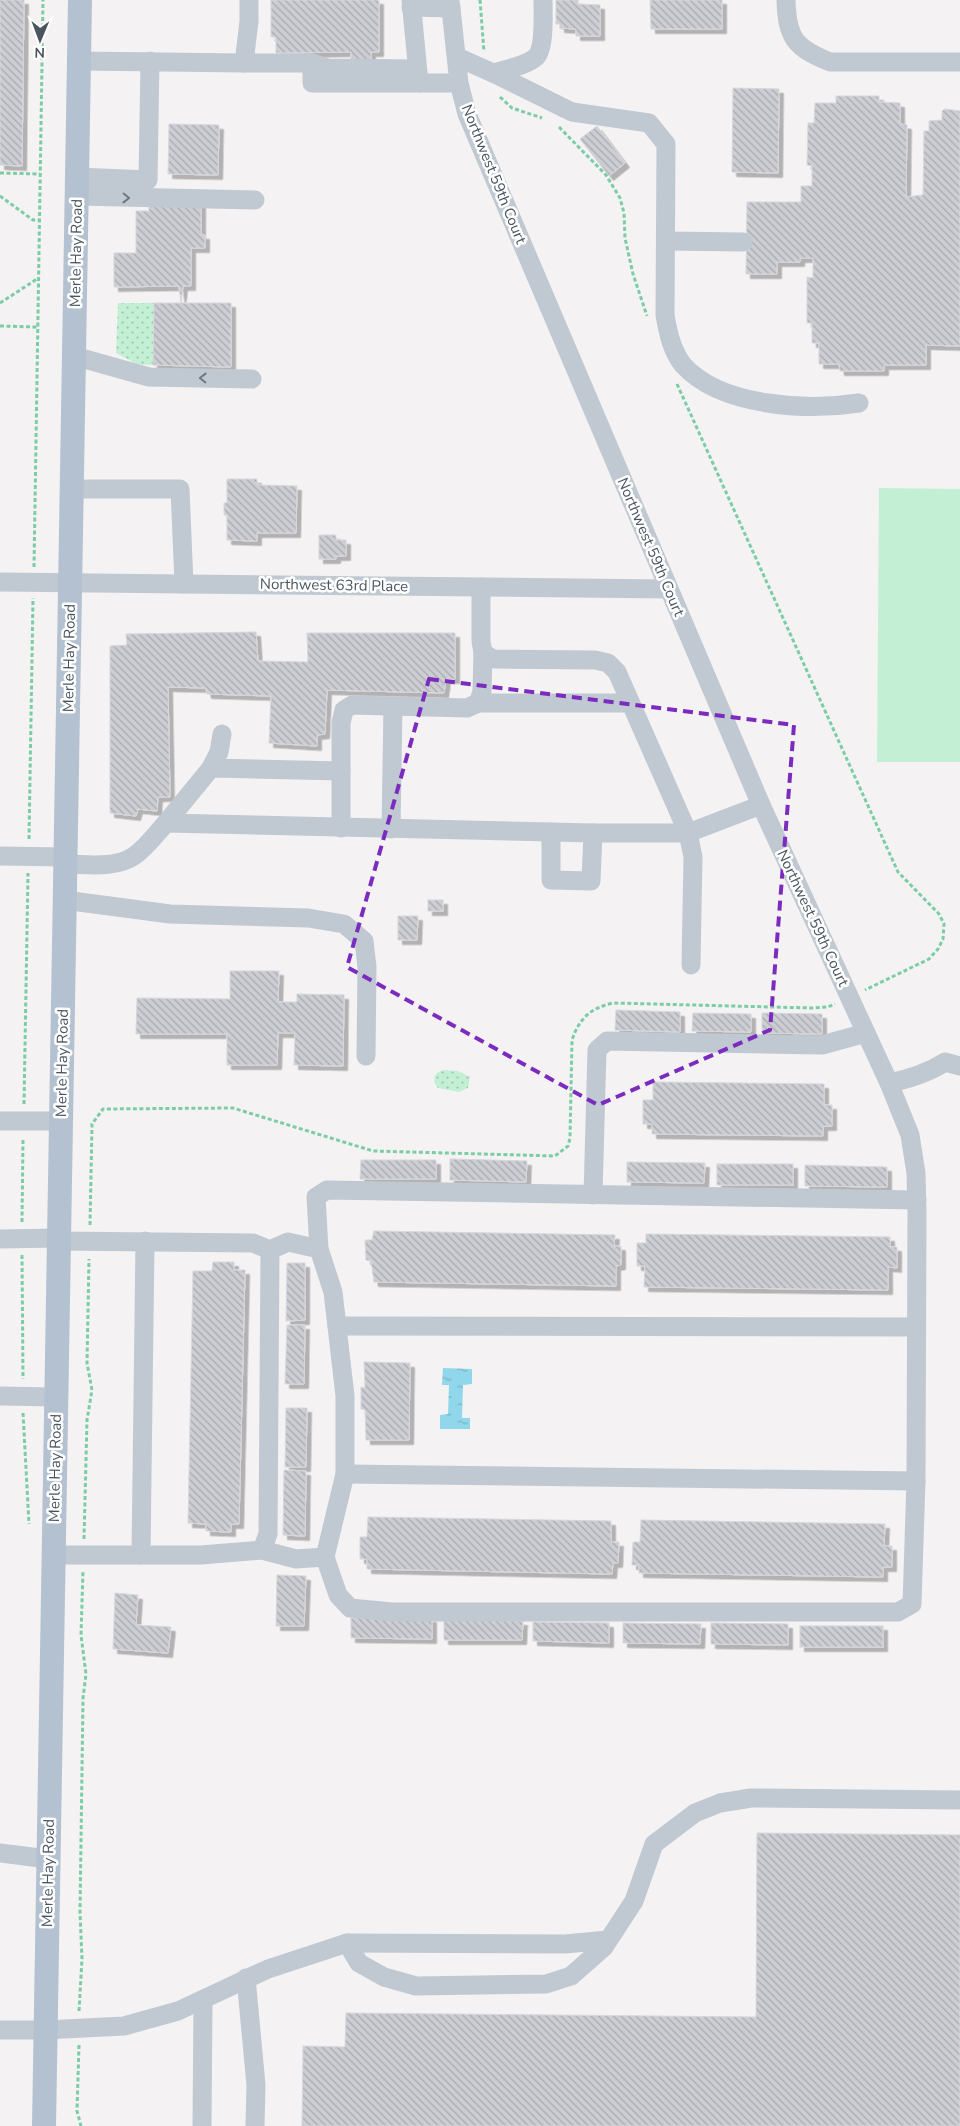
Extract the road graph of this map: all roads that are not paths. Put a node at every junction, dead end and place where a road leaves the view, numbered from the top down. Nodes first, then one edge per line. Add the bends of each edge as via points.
1 (80, 0) edge
2 (249, 0) edge
3 (543, 0) edge
4 (786, 0) edge
5 (411, 3) edge
6 (451, 4) edge
7 (457, 58) junction
8 (351, 59) dead end
9 (371, 59) dead end
10 (79, 61) junction
11 (150, 61) junction
12 (960, 62) edge
13 (244, 63) junction
14 (312, 63) junction
15 (418, 71) junction
16 (489, 71) junction
17 (459, 83) junction
18 (77, 187) junction
19 (255, 200) dead end
20 (666, 241) junction
21 (743, 242) dead end
22 (74, 356) junction
23 (252, 379) dead end
24 (859, 404) dead end
25 (72, 489) junction
26 (0, 582) edge
27 (70, 583) junction
28 (184, 584) junction
29 (481, 587) junction
30 (669, 589) junction
31 (483, 653) junction
32 (478, 703) junction
33 (630, 703) junction
34 (393, 706) junction
35 (222, 734) dead end
36 (211, 768) junction
37 (341, 771) junction
38 (761, 805) junction
39 (166, 823) junction
40 (341, 828) junction
41 (391, 829) junction
42 (551, 832) junction
43 (592, 833) junction
44 (688, 833) junction
45 (0, 856) edge
46 (65, 860) junction
47 (64, 900) junction
48 (692, 965) dead end
49 (866, 1033) junction
50 (366, 1056) dead end
51 (950, 1062) edge
52 (889, 1083) junction
53 (0, 1121) edge
54 (61, 1121) junction
55 (593, 1194) junction
56 (917, 1200) junction
57 (0, 1239) edge
58 (59, 1239) junction
59 (145, 1241) junction
60 (319, 1249) junction
61 (270, 1250) junction
62 (337, 1326) junction
63 (916, 1327) junction
64 (0, 1396) edge
65 (56, 1396) junction
66 (345, 1474) junction
67 (916, 1481) junction
68 (262, 1550) junction
69 (53, 1555) junction
70 (141, 1555) junction
71 (325, 1557) junction
72 (960, 1800) edge
73 (0, 1852) edge
74 (48, 1859) junction
75 (608, 1940) junction
76 (347, 1943) junction
77 (246, 1978) junction
78 (203, 2000) junction
79 (0, 2030) edge
80 (45, 2030) junction
81 (44, 2126) edge
82 (202, 2126) edge
83 (255, 2126) edge

1 - 10 main road, Merle Hay Road
2 - 13 street
3 - 16 street via 541,50 536,57
4 - 12 street via 788,30 795,41 813,55 830,62
5 - 6 street
5 - 15 street
6 - 7 street, Northwest 59th Court
7 - 16 street
7 - 17 street, Northwest 59th Court
8 - 14 street
9 - 15 street
10 - 11 street
10 - 18 main road, Merle Hay Road
11 - 13 street
11 - 18 street via 148,180
13 - 14 street
14 - 15 street via 328,68
15 - 17 street
16 - 20 street via 572,112 649,122 666,144
17 - 30 street, Northwest 59th Court via 467,114
18 -> 19 street
18 - 22 main road, Merle Hay Road
20 - 21 street
20 - 24 street via 665,315 668,337 682,363 698,379 731,396 764,403
23 -> 22 street via 149,377
22 - 25 main road, Merle Hay Road
25 - 27 main road, Merle Hay Road
25 - 28 street via 180,489
26 - 27 street, Northwest 63rd Place
27 - 28 street, Northwest 63rd Place
27 - 46 main road, Merle Hay Road
28 - 29 street, Northwest 63rd Place
29 - 30 street, Northwest 63rd Place
29 - 31 street
30 - 38 street, Northwest 59th Court
31 - 32 street via 482,692
31 - 33 street via 493,659 594,660 608,663 617,672
32 - 33 street
32 - 34 street via 467,708
33 - 44 street
34 - 37 street via 352,705 344,710
34 - 41 street
35 - 36 street via 219,752
36 - 37 street
36 - 39 street
37 - 40 street
38 - 44 street
38 - 49 street, Northwest 59th Court
39 - 40 street
39 - 46 street via 134,856 124,861 110,864
40 - 41 street
41 - 42 street
42 - 43 street
42 - 43 street via 551,880 591,881
43 - 44 street
44 - 48 street via 693,856
45 - 46 street
46 - 47 main road, Merle Hay Road
47 - 50 street via 170,914 308,918 344,924 364,941 367,967
47 - 54 main road, Merle Hay Road
49 - 52 street, Northwest 59th Court
49 - 55 street via 822,1045 606,1041 598,1050
51 - 52 street
52 - 56 street, Northwest 59th Court via 910,1135
53 - 54 street
54 - 58 main road, Merle Hay Road
55 - 56 street
55 - 60 street via 327,1190 316,1198
56 - 63 street, Northwest 59th Court
57 - 58 street
58 - 59 street
58 - 65 main road, Merle Hay Road
59 - 61 street via 253,1243
59 - 70 street
60 - 61 street via 288,1242
60 - 62 street via 333,1292
61 - 68 street via 268,1534
62 - 63 street
62 - 66 street via 345,1396
63 - 67 street, Northwest 59th Court
64 - 65 street
65 - 69 main road, Merle Hay Road
66 - 67 street
66 - 71 street
67 - 71 street, Northwest 59th Court via 912,1604 898,1612 392,1612 350,1608 338,1596
68 - 70 street
68 - 71 street via 296,1559
69 - 70 street
69 - 74 main road, Merle Hay Road
72 - 75 street via 751,1798 712,1806 695,1813 654,1844 634,1901
73 - 74 street
74 - 80 main road, Merle Hay Road
75 - 76 street via 565,1944
75 - 76 street via 571,1976 546,1984 416,1986 384,1977 359,1963
76 - 77 street
77 - 78 street
77 - 83 street via 256,2085
78 - 80 street via 178,2011 124,2026
78 - 82 street
79 - 80 street
80 - 81 main road, Merle Hay Road

